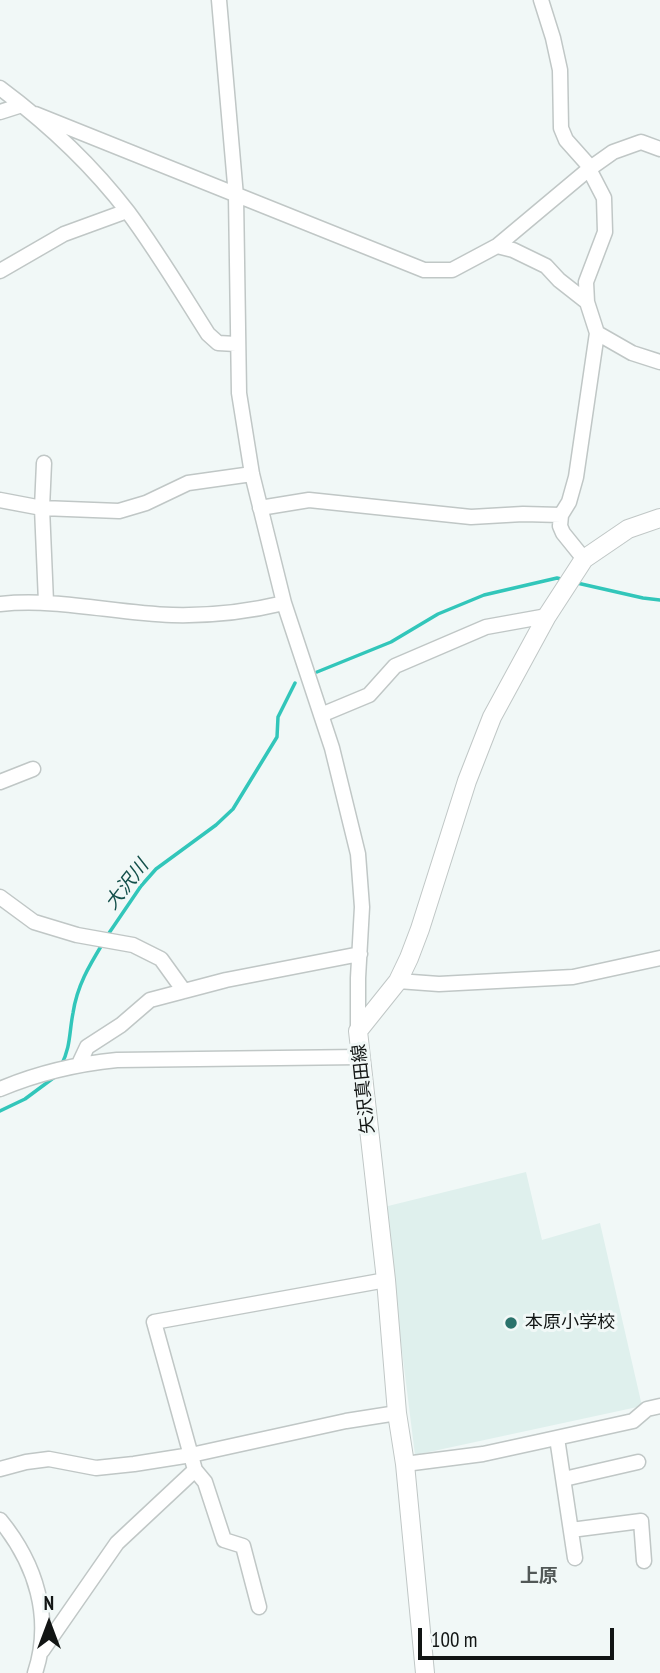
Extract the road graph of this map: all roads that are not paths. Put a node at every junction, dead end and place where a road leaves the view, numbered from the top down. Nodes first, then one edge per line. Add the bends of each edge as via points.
1 (219, 0) edge
2 (541, 0) edge
3 (0, 88) edge
4 (22, 105) junction
5 (0, 112) edge
6 (35, 114) junction
7 (660, 149) edge
8 (590, 168) junction
9 (236, 196) junction
10 (127, 211) junction
11 (497, 246) junction
12 (0, 271) edge
13 (587, 302) junction
14 (597, 333) junction
15 (236, 344) junction
16 (660, 362) edge
17 (44, 463) dead end
18 (252, 474) junction
19 (0, 500) edge
20 (42, 508) junction
21 (260, 508) junction
22 (561, 515) junction
23 (660, 518) edge
24 (584, 559) junction
25 (46, 602) junction
26 (284, 603) junction
27 (0, 604) edge
28 (547, 616) junction
29 (321, 715) junction
30 (33, 769) dead end
31 (0, 782) edge
32 (0, 897) edge
33 (360, 954) junction
34 (660, 958) edge
35 (398, 981) junction
36 (184, 991) junction
37 (358, 1031) junction
38 (360, 1057) junction
39 (79, 1064) junction
40 (0, 1089) edge
41 (386, 1280) junction
42 (660, 1406) edge
43 (397, 1413) junction
44 (557, 1438) junction
45 (191, 1455) junction
46 (638, 1462) dead end
47 (405, 1464) junction
48 (0, 1469) edge
49 (195, 1471) junction
50 (564, 1479) junction
51 (0, 1520) edge
52 (571, 1530) junction
53 (575, 1558) dead end
54 (644, 1561) dead end
55 (258, 1607) dead end
56 (42, 1651) junction
57 (35, 1673) edge
58 (425, 1673) edge

1 - 9 street
2 - 8 street via 560,70 561,128
3 - 4 street
4 - 5 street
4 - 6 street
6 - 9 street
6 - 10 street
7 - 8 street via 641,142 613,152
8 - 11 street
8 - 13 street via 604,198 605,232 586,282
9 - 11 street via 424,271 452,270
9 - 15 street
10 - 12 street via 64,234
10 - 15 street via 208,334 218,344
11 - 13 street via 546,266
13 - 14 street
14 - 16 street via 632,354
14 - 22 street via 576,477
15 - 18 street
17 - 20 street
18 - 20 street via 188,484 119,512
18 - 21 street
19 - 20 street
20 - 25 street
21 - 22 street via 309,499 471,517
21 - 26 street
22 - 24 street via 563,533
23 - 24 main road, 矢沢真田線 via 628,529
24 - 28 main road, 矢沢真田線
25 - 26 street via 170,615 214,615
25 - 27 street
26 - 29 street
28 - 29 street via 486,627 395,666 369,695
28 - 35 main road, 矢沢真田線 via 492,718
29 - 33 street via 358,854
30 - 31 street
32 - 36 street via 34,922 133,945 161,959
33 - 36 street
33 - 37 street
34 - 35 street via 573,976 439,984
35 - 37 main road, 矢沢真田線
36 - 39 street via 150,1000 87,1047
37 - 38 main road, 矢沢真田線
38 - 39 street
38 - 41 main road, 矢沢真田線
39 - 40 street
41 - 43 main road, 矢沢真田線
41 - 45 street via 153,1322
42 - 44 street via 647,1409 634,1420
43 - 45 street
43 - 47 main road, 矢沢真田線
44 - 47 street
44 - 50 street
45 - 48 street via 96,1468 49,1460
45 - 49 street
46 - 50 street
47 - 58 main road, 矢沢真田線
49 - 55 street via 205,1482 224,1540 243,1546
49 - 56 street via 117,1543
50 - 52 street
51 - 56 street via 31,1569 43,1614
52 - 53 street
52 - 54 street via 640,1521
56 - 57 street

